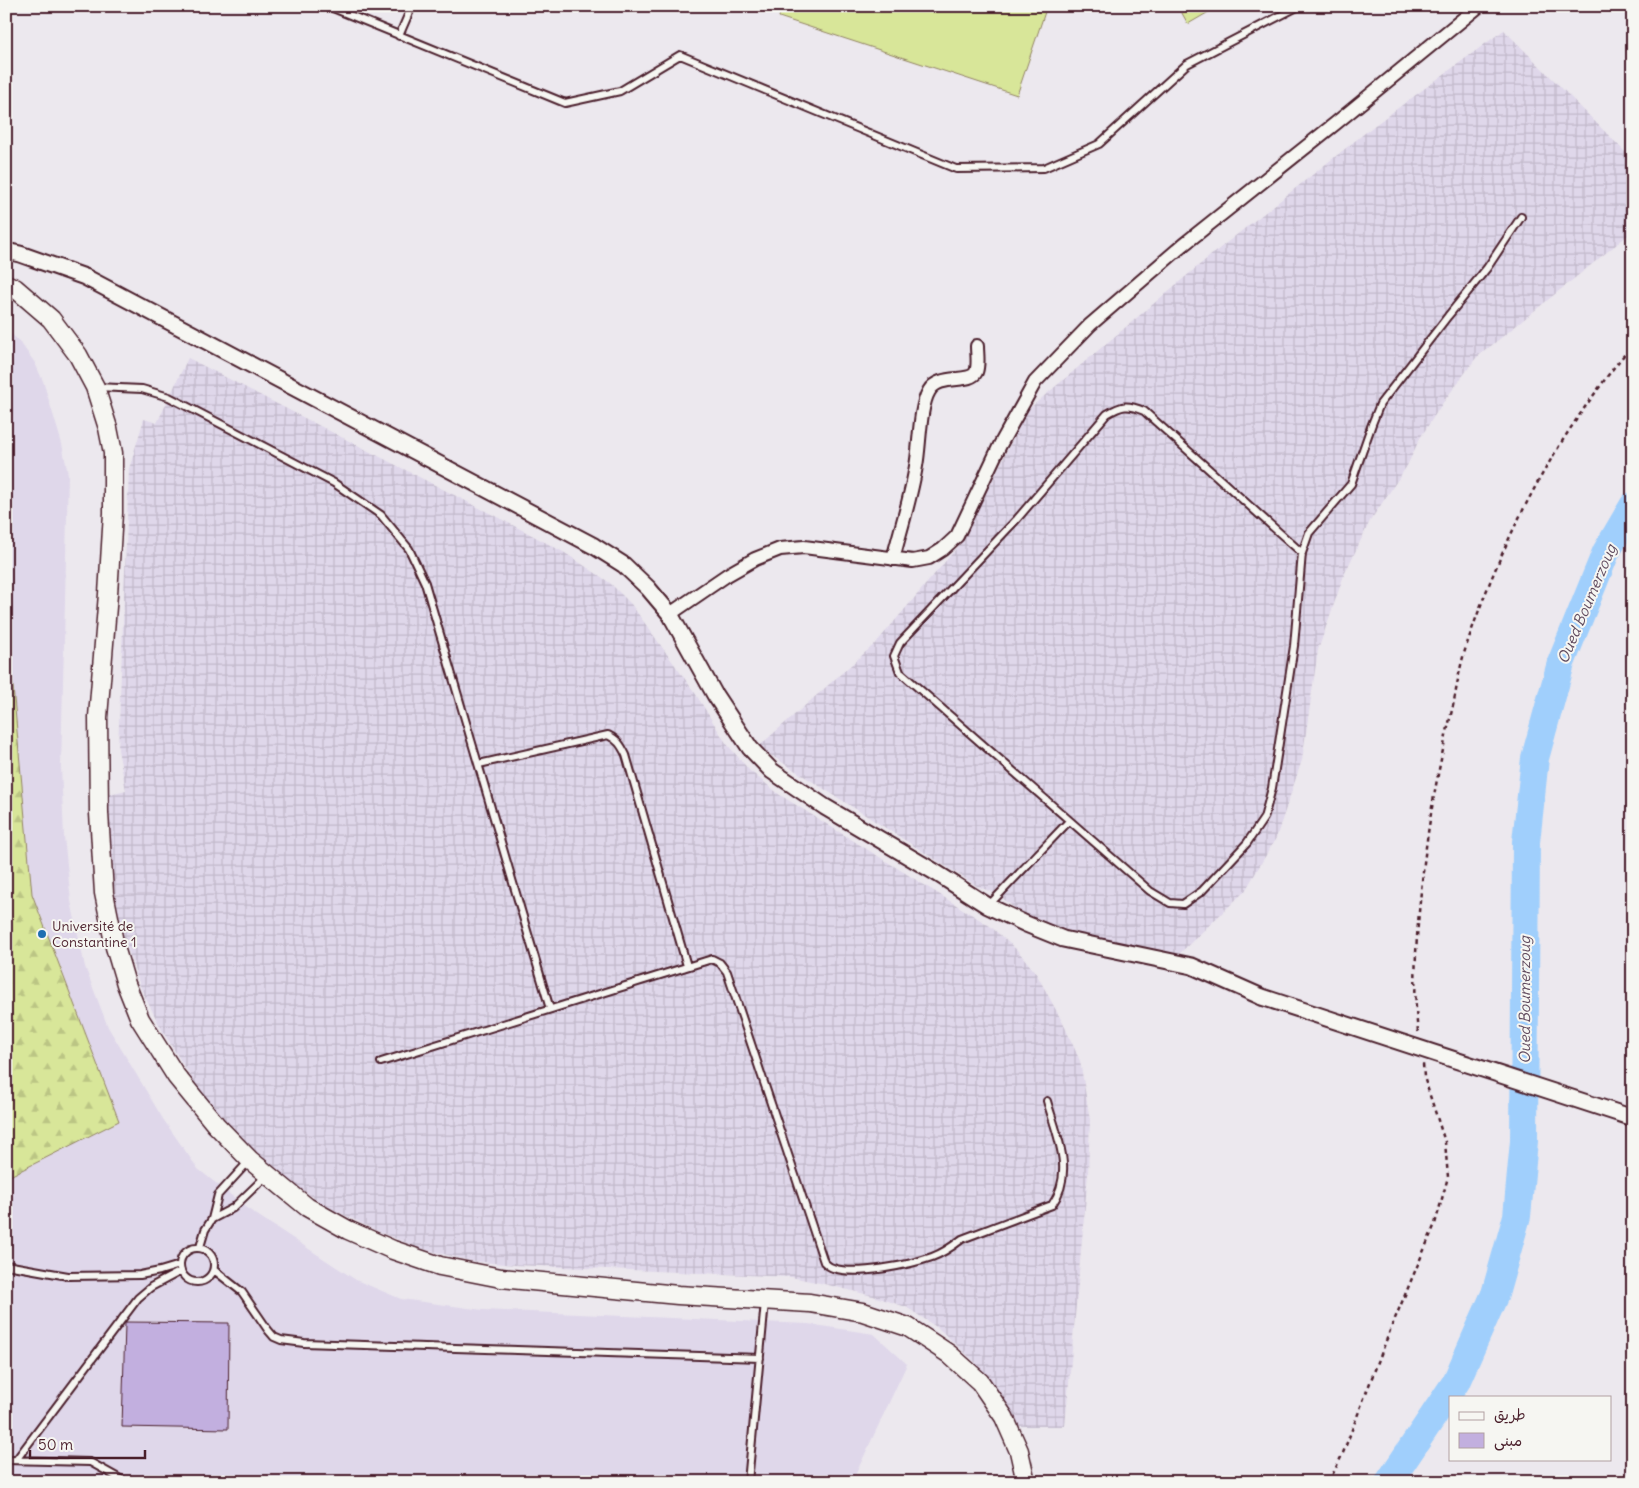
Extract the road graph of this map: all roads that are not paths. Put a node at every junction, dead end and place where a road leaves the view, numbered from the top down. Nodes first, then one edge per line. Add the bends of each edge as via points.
1 (328, 6) edge
2 (412, 6) edge
3 (1299, 6) edge
4 (1479, 6) edge
5 (399, 36) junction
6 (1521, 217) dead end
7 (6, 251) edge
8 (6, 284) edge
9 (977, 346) dead end
10 (95, 387) junction
11 (1302, 553) junction
12 (893, 559) junction
13 (670, 614) junction
14 (479, 764) junction
15 (1069, 821) junction
16 (988, 906) junction
17 (688, 966) junction
18 (550, 1009) junction
19 (381, 1062) dead end
20 (1047, 1101) dead end
21 (1633, 1118) edge
22 (250, 1160) junction
23 (267, 1175) junction
24 (212, 1219) junction
25 (200, 1247) junction
26 (6, 1265) edge
27 (181, 1268) junction
28 (214, 1270) junction
29 (765, 1301) junction
30 (760, 1358) junction
31 (6, 1460) edge
32 (16, 1460) junction
33 (126, 1482) edge
34 (748, 1482) edge
35 (1026, 1482) edge

1 - 5 lane
2 - 5 lane
3 - 5 lane via 1187,64 1099,144 1044,168 956,169 680,55 620,91 565,103
4 - 12 street via 1183,245 1090,325 1035,382 1000,445 957,536 929,558 913,561
6 - 11 lane via 1487,268 1380,404 1352,484 1309,533
7 - 13 street via 85,278 594,546 624,565
8 - 10 main road via 51,319 78,355
9 - 12 street via 976,373 970,378 946,380 929,391 923,411 916,467
10 - 14 lane via 142,389 169,397 334,483 381,515 409,549 425,583
10 - 22 main road via 108,428 114,485 98,717 104,893 115,948 140,1019 158,1049 216,1125
11 - 15 lane via 1294,646 1272,788 1264,818 1246,843 1202,891 1183,904 1170,903 1150,892
11 - 15 lane via 1144,410 1120,406 1107,414 1017,519 900,643 894,656 900,672
12 - 13 street via 804,546 780,549 727,575
13 - 16 street via 719,701 750,748 772,771
14 - 17 lane via 608,735 616,738 626,754
14 - 18 lane
15 - 16 lane
16 - 21 street, bridge via 1063,938 1192,966 1262,997
17 - 18 lane
17 - 20 lane via 712,959 727,972 824,1262 832,1268 877,1270 907,1264 1052,1205 1064,1180 1064,1159
18 - 19 lane
22 - 23 main road
22 - 24 lane via 218,1195
23 - 24 lane via 232,1208
23 - 29 main road via 307,1207 348,1230 440,1266 502,1278
24 - 25 lane
25 - 27 lane via 188,1250 181,1259
25 - 28 lane via 210,1253
26 - 27 lane via 68,1276 140,1275
27 - 28 lane via 189,1280 201,1282
27 - 32 lane via 138,1298
28 - 30 lane via 242,1292 268,1330 281,1340
29 - 30 lane
29 - 35 main road via 864,1312 908,1327 949,1354 980,1382 1004,1417 1019,1451
30 - 34 lane
31 - 32 lane
32 - 33 lane via 90,1462

